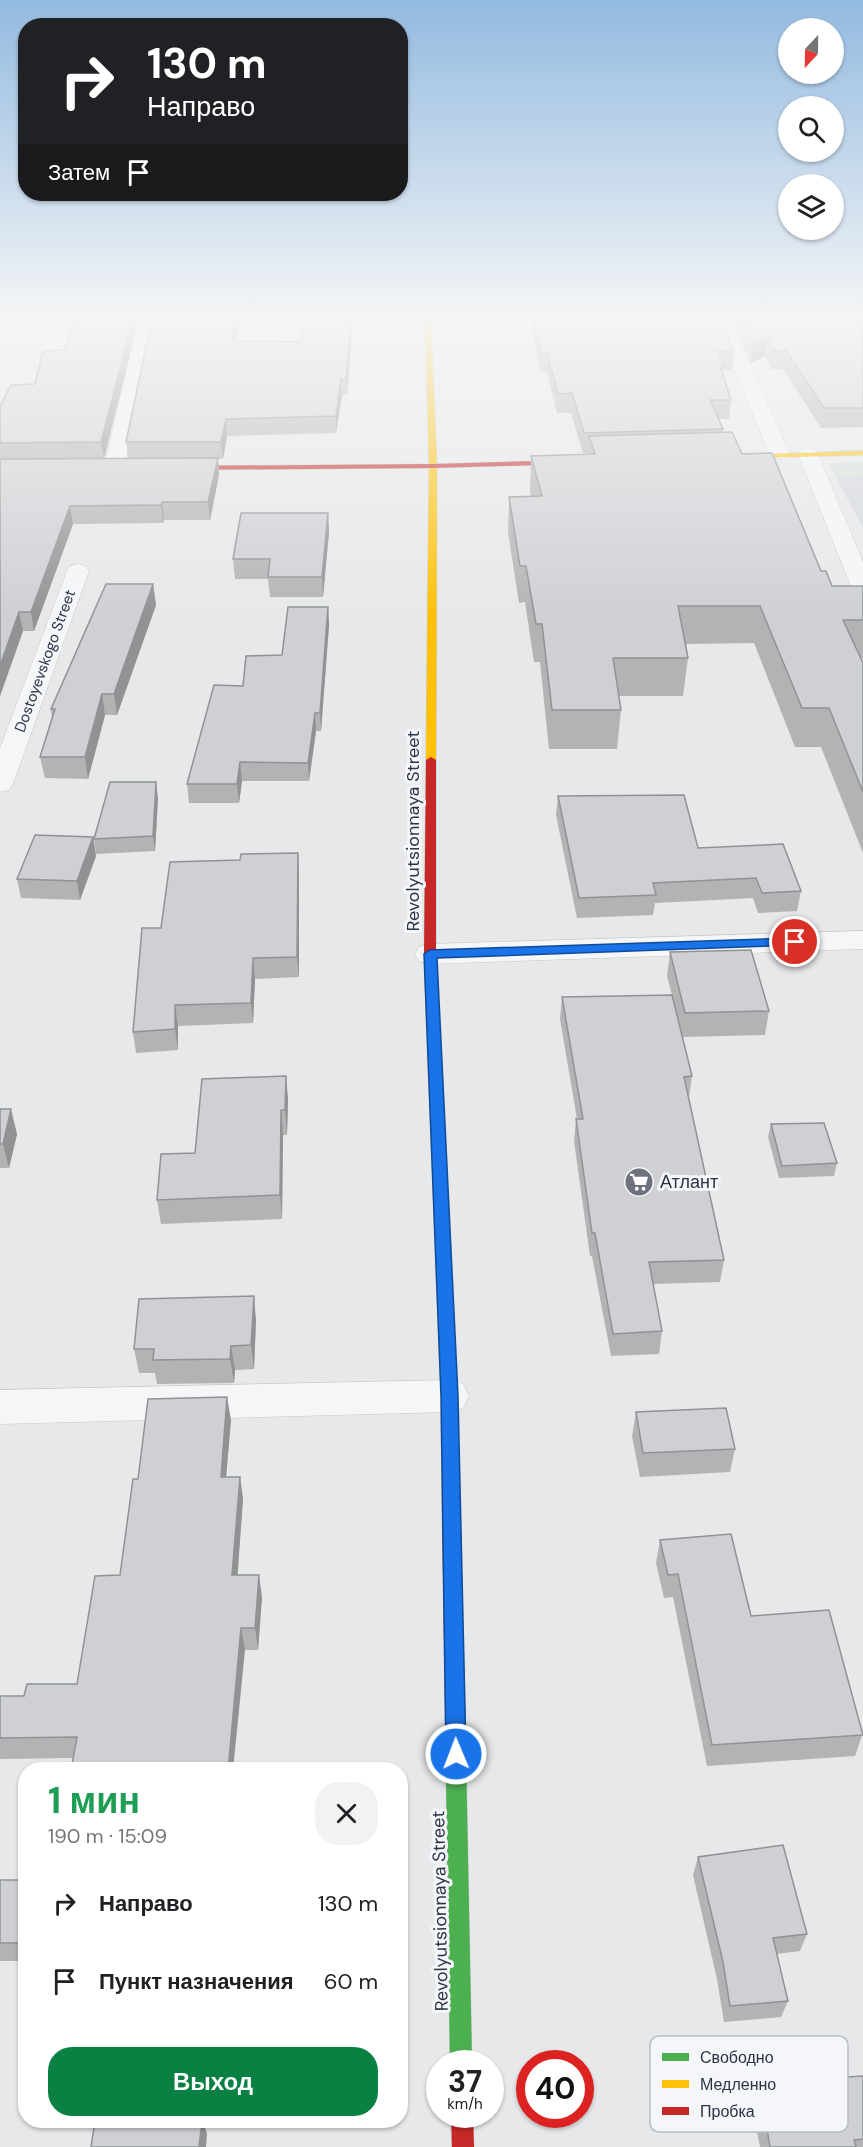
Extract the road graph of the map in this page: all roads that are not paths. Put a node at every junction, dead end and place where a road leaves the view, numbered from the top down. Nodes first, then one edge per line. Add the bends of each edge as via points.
1 (125, 418) edge
2 (431, 418) edge
3 (764, 418) edge
4 (863, 453) edge
5 (808, 454) junction
6 (780, 455) junction
7 (720, 457) edge
8 (588, 461) edge
9 (433, 466) junction
10 (114, 468) edge
11 (161, 468) edge
12 (78, 571) dead end
13 (863, 589) edge
14 (0, 784) edge
15 (863, 940) edge
16 (430, 954) junction
17 (449, 1396) junction
18 (0, 1407) edge
19 (461, 2050) edge
20 (462, 2128) edge
21 (463, 2147) edge

1 - 10 street
2 - 9 street, Revolyutsionnaya Street
3 - 6 street
4 - 5 street
5 - 6 street
5 - 13 street
6 - 7 street
8 - 9 street
9 - 11 street
9 - 16 street, Revolyutsionnaya Street
12 - 14 street, Dostoyevskogo Street
15 - 16 street
16 - 17 street, Revolyutsionnaya Street
17 - 18 street
17 - 19 street, Revolyutsionnaya Street
20 - 21 street

